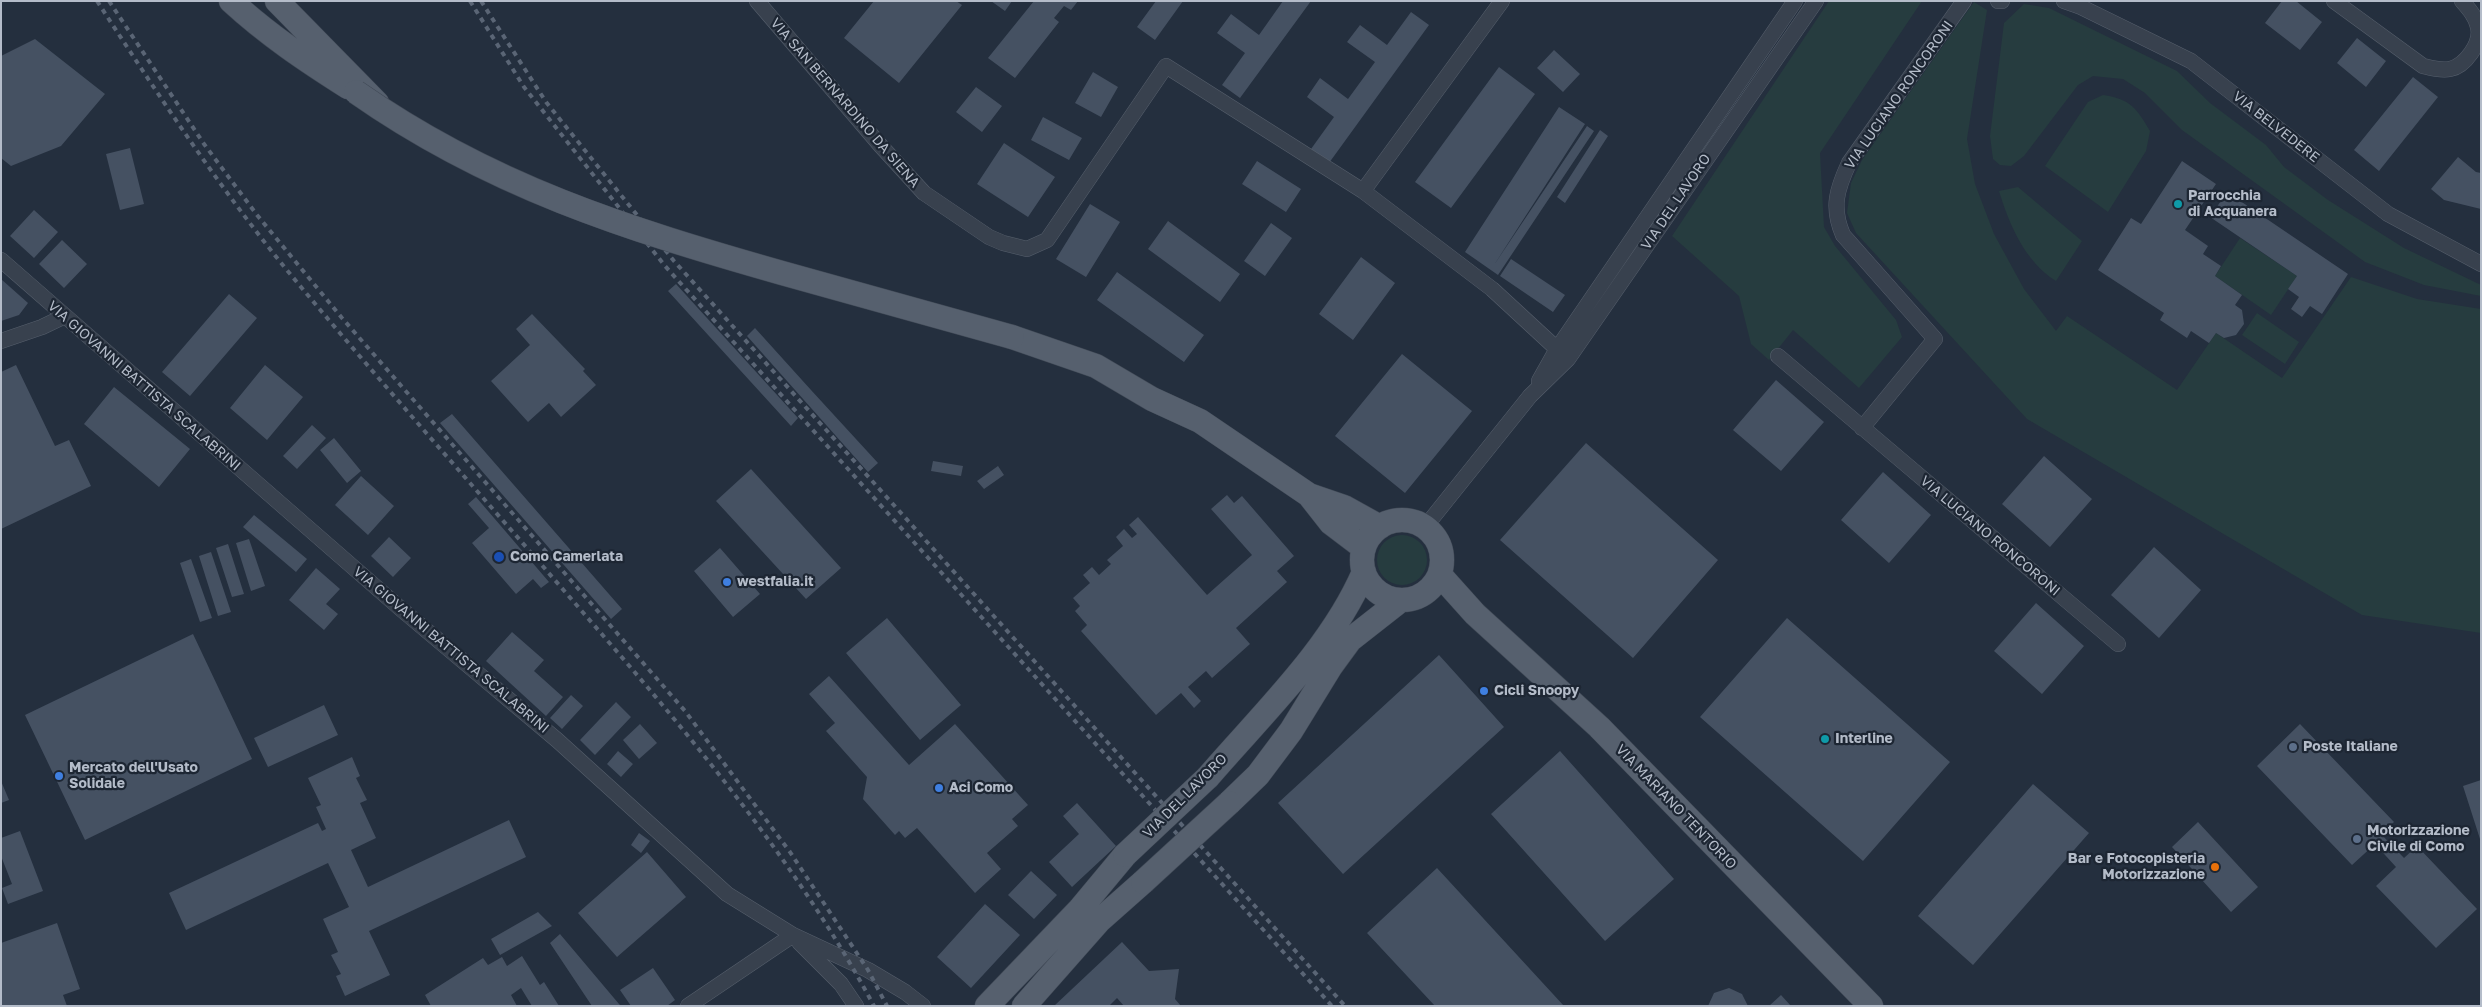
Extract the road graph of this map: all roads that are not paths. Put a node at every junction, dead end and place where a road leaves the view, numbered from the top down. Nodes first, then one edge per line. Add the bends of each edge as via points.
1 (231, 1) edge
2 (757, 1) edge
3 (1502, 1) edge
4 (1795, 1) edge
5 (1816, 1) edge
6 (1964, 1) edge
7 (2064, 1) edge
8 (2334, 1) edge
9 (2462, 1) edge
10 (267, 10) edge
11 (391, 117) junction
12 (1363, 191) junction
13 (1, 260) edge
14 (2481, 264) edge
15 (65, 316) junction
16 (1, 341) edge
17 (1557, 348) junction
18 (1778, 356) dead end
19 (1530, 396) junction
20 (1862, 428) junction
21 (1309, 495) junction
22 (1380, 527) junction
23 (1426, 527) junction
24 (1364, 548) junction
25 (1364, 572) junction
26 (1440, 574) junction
27 (1424, 594) junction
28 (1401, 600) junction
29 (1475, 614) junction
30 (2118, 644) dead end
31 (793, 935) junction
32 (688, 1006) edge
33 (856, 1006) edge
34 (923, 1006) edge
35 (987, 1006) edge
36 (1024, 1006) edge
37 (1871, 1006) edge

1 - 10 main road
2 - 12 street, VIA SAN BERNARDINO DA SIENA via 924,193 1003,244 1027,249 1048,240 1166,66
3 - 12 street
4 - 17 street, VIA DEL LAVORO
5 - 19 street, VIA DEL LAVORO via 1568,359
6 - 20 street, VIA LUCIANO RONCORONI via 1849,162 1840,182 1836,200 1837,219 1843,235 1935,340
7 - 14 street, VIA BELVEDERE via 2191,61 2388,214
8 - 9 street via 2423,66 2437,70 2451,69 2463,62 2476,45 2479,29 2474,15
10 - 11 main road, bridge
10 - 11 main road, bridge via 356,92
11 - 21 main road, bridge via 495,173 563,204 616,223 672,242 1012,337 1096,366 1152,399 1200,421
12 - 17 street, VIA SAN BERNARDINO DA SIENA via 1492,289
13 - 15 street, VIA GIOVANNI BATTISTA SCALABRINI
15 - 16 street
15 - 31 street, VIA GIOVANNI BATTISTA SCALABRINI via 393,603 557,740 727,894
17 - 19 street, VIA DEL LAVORO
18 - 20 street, VIA LUCIANO RONCORONI
19 - 23 street, VIA DEL LAVORO
20 - 30 street, VIA LUCIANO RONCORONI
21 - 22 main road via 1344,507
21 - 24 main road via 1331,523
22 - 23 main road via 1403,520
22 - 24 main road
23 - 26 main road via 1441,548
24 - 25 main road
25 - 28 main road via 1378,592
25 - 35 main road, VIA DEL LAVORO, bridge via 1353,599 1326,640 1208,777 1125,855 1080,908
26 - 27 main road
26 - 29 main road
27 - 28 main road
27 - 29 main road
28 - 36 main road, bridge via 1350,640 1258,775 1099,920
29 - 37 main road, VIA MARIANO TENTORIO via 1599,727
31 - 32 street
31 - 33 street via 841,984
31 - 34 street, VIA GIOVANNI BATTISTA SCALABRINI via 868,970

